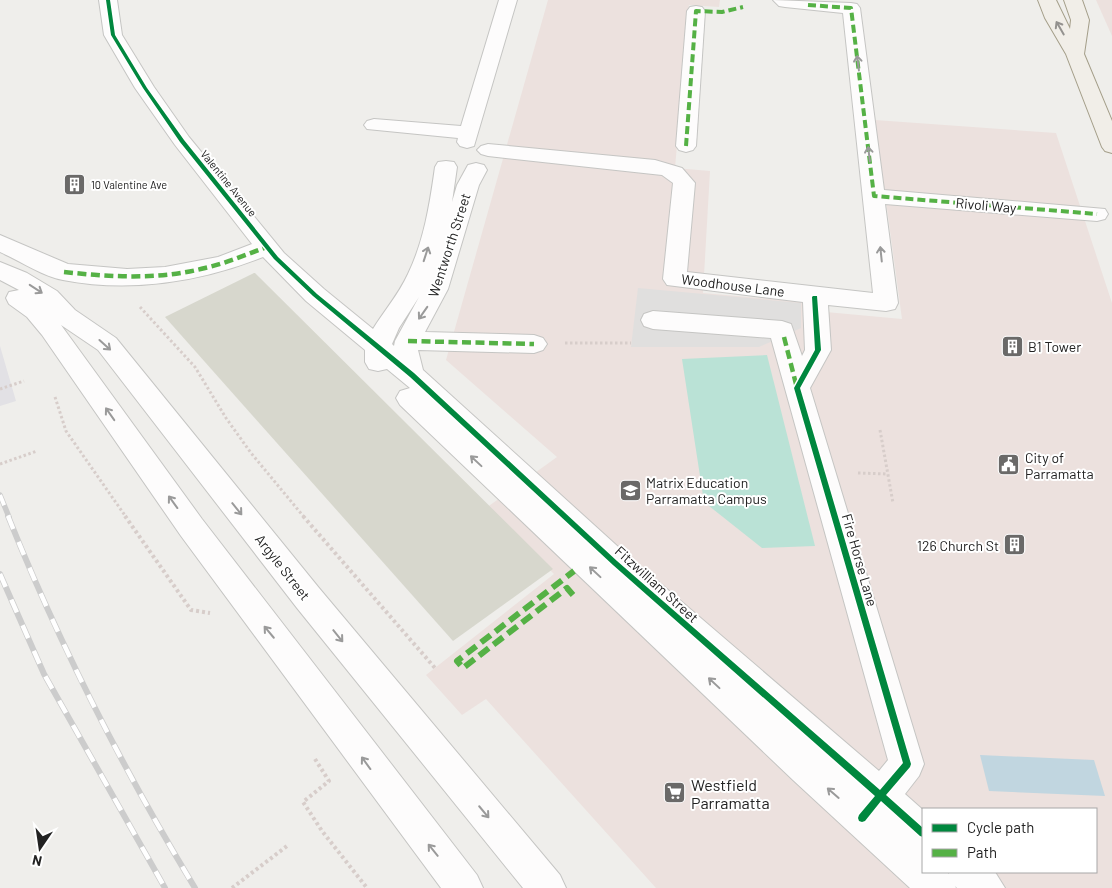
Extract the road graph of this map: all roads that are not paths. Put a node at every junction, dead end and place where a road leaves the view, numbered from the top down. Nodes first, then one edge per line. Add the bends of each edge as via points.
1 (108, 0) edge
2 (508, 0) edge
3 (782, 0) edge
4 (1047, 0) edge
5 (1072, 0) edge
6 (696, 11) dead end
7 (1075, 54) junction
8 (374, 125) dead end
9 (468, 137) junction
10 (1112, 147) edge
11 (483, 162) junction
12 (446, 167) junction
13 (674, 179) junction
14 (874, 196) junction
15 (1098, 214) dead end
16 (0, 243) edge
17 (267, 247) junction
18 (0, 270) edge
19 (0, 288) edge
20 (815, 297) junction
21 (333, 310) junction
22 (396, 312) junction
23 (653, 320) dead end
24 (394, 344) junction
25 (534, 344) road end
26 (797, 388) junction
27 (872, 807) junction
28 (922, 832) edge
29 (922, 869) edge
30 (925, 873) edge
31 (968, 873) edge
32 (464, 888) edge
33 (547, 888) edge
34 (937, 888) edge
35 (986, 888) edge

1 - 17 street, Valentine Avenue via 113,35 145,88 182,141
2 - 9 street
14 -> 3 street via 851,8
7 -> 4 main road
5 - 7 main road via 1080,20
6 - 13 street via 691,143 684,165
7 - 10 main road
8 - 9 street
9 - 11 street via 480,144
9 - 12 street via 443,150 440,159
11 - 12 street via 458,171
11 - 13 street
11 -> 24 street, Wentworth Street via 468,185 434,295
22 -> 12 street, Wentworth Street via 414,287 425,259 438,218
13 - 20 street, Woodhouse Lane via 685,226 675,279 758,287
14 - 15 street, Rivoli Way
20 -> 14 street, Woodhouse Lane via 886,302
16 - 17 street via 64,272 128,277 165,275 223,264
17 - 21 street, Valentine Avenue
18 -> 33 street, Argyle Street via 48,298 66,316 107,344 308,598
32 -> 19 street via 395,802 265,627 51,330 36,311
20 - 26 street via 818,350
21 - 22 street via 372,319
21 - 24 street, Valentine Avenue
22 - 24 street, Wentworth Street
23 - 26 street via 782,330
24 - 25 street
24 - 27 street, Fitzwilliam Street via 412,375 614,563 806,733
27 -> 24 street, Fitzwilliam Street via 805,768 394,385 379,368 377,357
26 - 27 street, Fire Horse Lane via 907,764
27 - 28 street, Fitzwilliam Street
27 - 29 street, Fitzwilliam Street
30 - 34 street, Fitzwilliam Street
31 - 35 street

